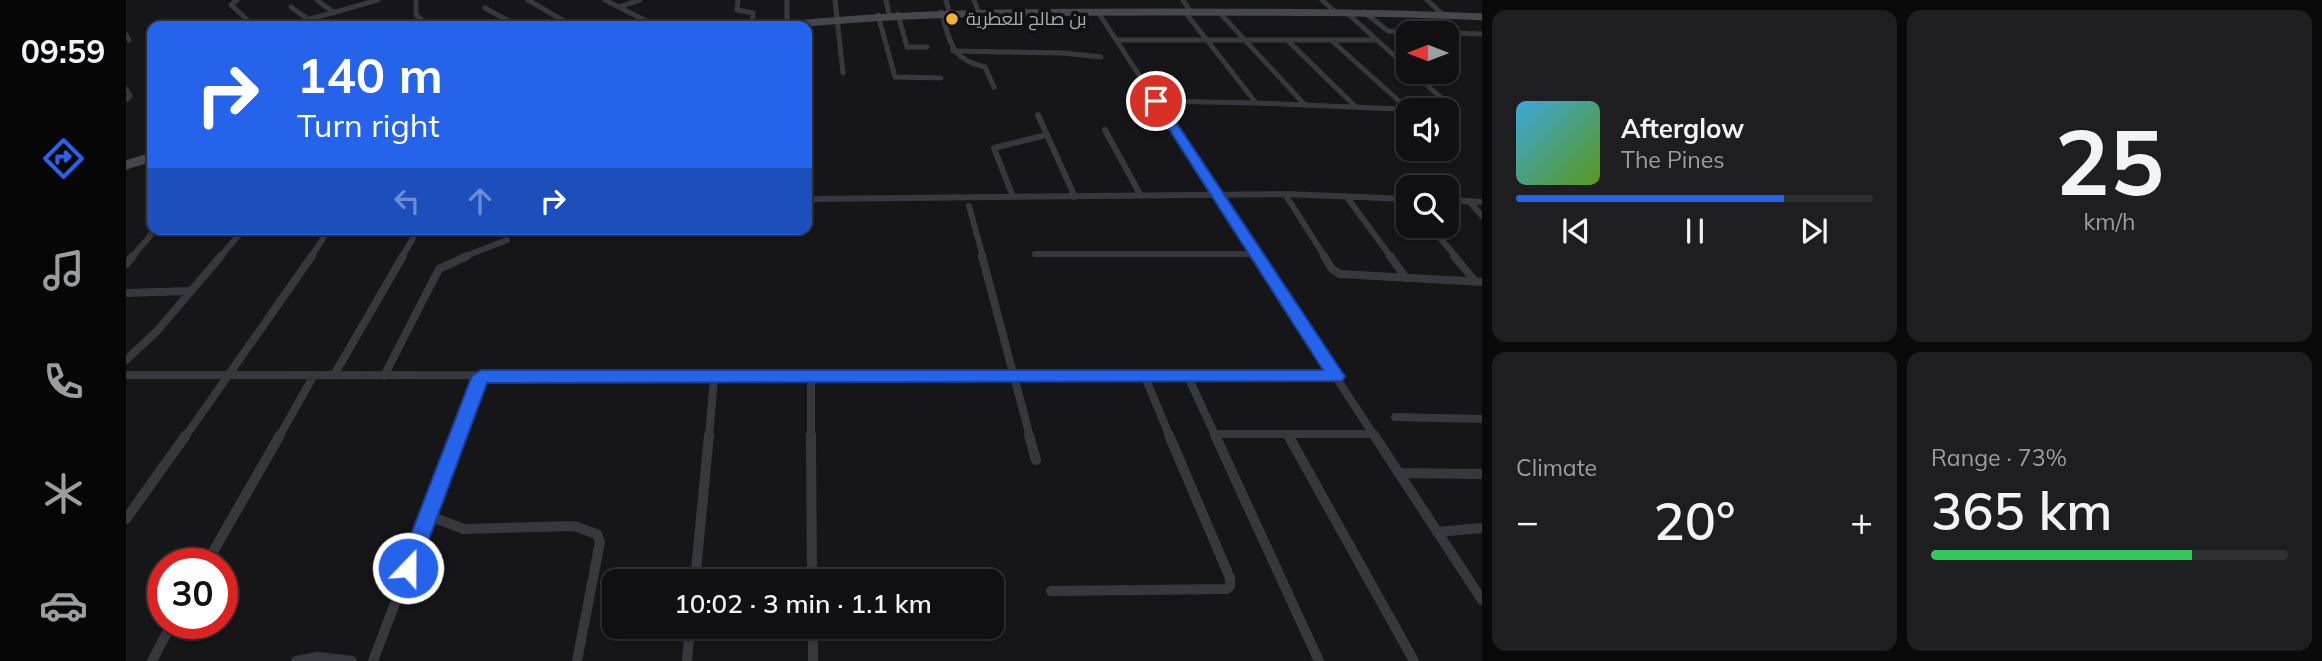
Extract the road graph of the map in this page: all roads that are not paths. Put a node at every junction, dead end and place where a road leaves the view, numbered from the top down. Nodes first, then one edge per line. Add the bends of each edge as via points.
1 (237, 0) edge
2 (317, 0) edge
3 (378, 0) edge
4 (416, 0) edge
5 (528, 0) edge
6 (605, 0) edge
7 (640, 0) edge
8 (738, 0) edge
9 (787, 0) edge
10 (835, 0) edge
11 (886, 0) edge
12 (946, 0) edge
13 (974, 0) edge
14 (1183, 0) edge
15 (1322, 0) edge
16 (1427, 0) edge
17 (291, 7) dead end
18 (619, 7) junction
19 (485, 8) dead end
20 (941, 12) junction
21 (949, 12) junction
22 (978, 12) junction
23 (1098, 12) junction
24 (1188, 12) junction
25 (1219, 12) junction
26 (1335, 12) junction
27 (1346, 12) junction
28 (1364, 12) junction
29 (334, 13) junction
30 (898, 14) junction
31 (878, 15) junction
32 (889, 15) junction
33 (1443, 15) junction
34 (1482, 17) edge
35 (837, 19) junction
36 (309, 20) junction
37 (249, 21) edge
38 (305, 21) edge
39 (423, 21) edge
40 (509, 21) edge
41 (558, 21) edge
42 (646, 21) edge
43 (752, 21) edge
44 (787, 21) edge
45 (812, 22) edge
46 (1396, 31) edge
47 (1460, 33) edge
48 (1481, 34) edge
49 (1117, 40) junction
50 (1209, 40) junction
51 (1246, 40) junction
52 (1287, 40) junction
53 (1331, 40) junction
54 (1374, 40) junction
55 (927, 47) dead end
56 (953, 51) junction
57 (1101, 57) dead end
58 (1396, 58) edge
59 (843, 73) dead end
60 (941, 78) dead end
61 (1426, 84) edge
62 (994, 87) dead end
63 (126, 89) edge
64 (1396, 98) edge
65 (1442, 98) edge
66 (126, 100) edge
67 (1156, 101) junction
68 (1256, 103) junction
69 (1305, 105) junction
70 (1356, 107) junction
71 (1396, 109) edge
72 (1038, 115) dead end
73 (1105, 130) dead end
74 (1046, 135) junction
75 (147, 159) edge
76 (126, 165) edge
77 (1285, 194) junction
78 (1217, 195) junction
79 (1346, 196) junction
80 (1013, 197) junction
81 (1075, 197) junction
82 (1141, 197) junction
83 (812, 198) edge
84 (1396, 198) edge
85 (1459, 201) edge
86 (1469, 201) junction
87 (1482, 202) edge
88 (969, 206) dead end
89 (1482, 216) edge
90 (151, 235) edge
91 (239, 235) edge
92 (325, 235) edge
93 (413, 237) dead end
94 (1440, 238) edge
95 (507, 240) dead end
96 (1035, 254) dead end
97 (1254, 254) junction
98 (126, 264) edge
99 (1406, 278) junction
100 (1478, 281) edge
101 (190, 291) junction
102 (126, 293) edge
103 (126, 360) edge
104 (130, 375) edge
105 (227, 375) junction
106 (314, 375) junction
107 (334, 375) junction
108 (384, 376) junction
109 (481, 376) junction
110 (811, 376) junction
111 (1336, 376) junction
112 (1014, 377) junction
113 (1145, 377) junction
114 (1188, 377) junction
115 (714, 378) junction
116 (126, 386) edge
117 (1395, 417) dead end
118 (1482, 419) edge
119 (1214, 434) junction
120 (1287, 434) junction
121 (1374, 434) junction
122 (1036, 460) dead end
123 (1398, 472) junction
124 (1482, 474) edge
125 (429, 516) junction
126 (126, 519) edge
127 (1482, 528) edge
128 (1437, 531) junction
129 (215, 548) edge
130 (696, 569) edge
131 (812, 569) edge
132 (1051, 592) dead end
133 (1482, 600) edge
134 (164, 639) edge
135 (689, 639) edge
136 (813, 639) edge
137 (152, 661) edge
138 (296, 661) edge
139 (352, 661) edge
140 (373, 661) edge
141 (577, 661) edge
142 (687, 661) edge
143 (813, 661) edge
144 (1319, 661) edge
145 (1414, 661) edge

1 - 37 street via 231,5
2 - 29 street
3 - 29 street
4 - 39 street via 416,15
5 - 41 street via 564,20
6 - 18 street
7 - 18 street
8 - 43 street via 737,10 753,13
9 - 44 street
10 - 35 street
11 - 32 street
12 - 21 street
13 - 22 street
14 - 24 street
15 - 26 street
16 - 33 street
17 - 36 street
18 - 42 street
19 - 40 street
20 - 21 main road
20 - 30 main road
20 - 56 street
21 - 22 main road
22 - 23 main road
23 - 24 main road
23 - 49 street
24 - 25 main road
24 - 50 street
25 - 26 main road
25 - 51 street
26 - 27 main road
27 - 28 main road
27 - 54 street
28 - 33 main road
28 - 46 street via 1388,31
29 - 36 street
30 - 32 main road
30 - 55 street via 906,47
31 - 32 main road
31 - 35 main road
31 - 60 street via 895,77
33 - 34 main road
35 - 45 main road
35 - 59 street
36 - 38 street
47 - 48 street
49 - 50 street
49 - 67 street
50 - 51 street
50 - 68 street
51 - 52 street
51 - 69 street
52 - 53 street
52 - 70 street
53 - 54 street
53 - 64 street
54 - 58 street
56 - 57 street
56 - 62 street via 967,64 985,67
61 - 65 street
63 - 66 street via 130,96
67 - 68 street
67 - 78 street
68 - 69 street
69 - 70 street
70 - 71 street
72 - 74 street
73 - 82 street
74 - 80 street via 1026,136 1008,147 993,148
74 - 81 street
75 - 76 main road
77 - 78 street
77 - 79 street
77 - 99 street via 1336,272
78 - 82 street
78 - 97 street
79 - 84 street
79 - 99 street
80 - 81 street
80 - 83 street
81 - 82 street
85 - 86 street
86 - 87 street
86 - 89 street
88 - 112 street
90 - 98 street
91 - 101 street
92 - 105 street
93 - 107 street
94 - 100 street
95 - 108 street via 439,269
96 - 97 street
97 - 111 street
99 - 100 street
101 - 102 street
101 - 103 street
104 - 105 street
104 - 116 street
105 - 106 street
105 - 126 street
106 - 107 street
106 - 129 street
107 - 108 street
108 - 109 street
109 - 115 street
109 - 125 street
110 - 112 street
110 - 115 street
110 - 131 street
111 - 114 street
111 - 121 street
112 - 113 street
112 - 122 street
113 - 114 street
113 - 132 street via 1230,586 1227,590
114 - 119 street
115 - 130 street
117 - 118 street
119 - 120 street
119 - 144 street
120 - 121 street
120 - 145 street
121 - 123 street
123 - 124 street
123 - 128 street
125 - 140 street
125 - 141 street via 464,530 574,526 597,534 600,542
127 - 128 street
128 - 133 street
134 - 137 street
135 - 142 street
136 - 143 street
138 - 139 street via 318,657

